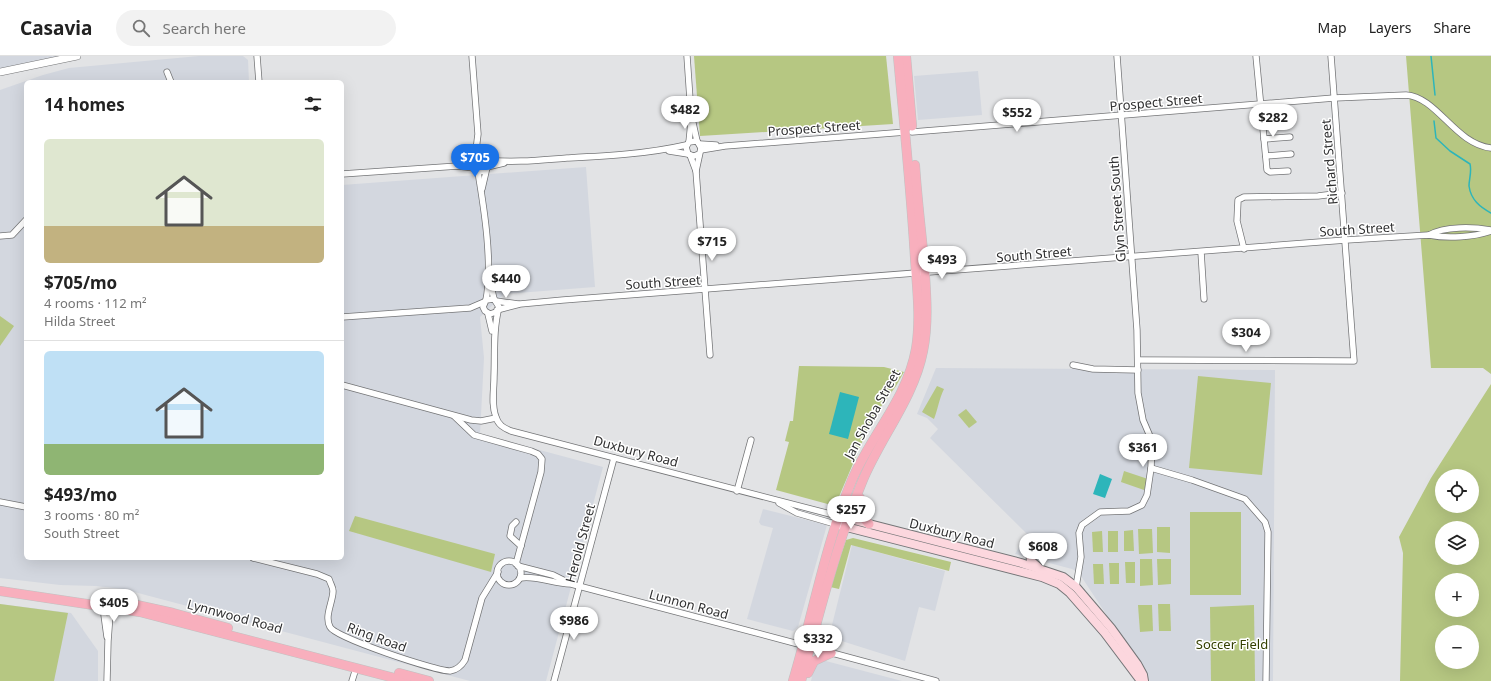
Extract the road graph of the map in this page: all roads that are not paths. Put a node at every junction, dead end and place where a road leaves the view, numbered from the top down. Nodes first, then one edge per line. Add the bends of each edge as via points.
1 (77, 56) edge
2 (257, 56) edge
3 (472, 56) edge
4 (687, 56) edge
5 (898, 56) edge
6 (906, 56) edge
7 (1117, 56) edge
8 (1256, 56) edge
9 (1331, 56) edge
10 (45, 64) junction
11 (0, 72) edge
12 (167, 72) dead end
13 (0, 77) edge
14 (170, 80) edge
15 (259, 80) edge
16 (1334, 98) junction
17 (1260, 104) junction
18 (691, 114) junction
19 (1121, 116) junction
20 (1291, 120) dead end
21 (1263, 123) junction
22 (909, 132) junction
23 (478, 134) junction
24 (1290, 137) dead end
25 (1264, 139) junction
26 (688, 144) junction
27 (699, 147) junction
28 (1491, 148) edge
29 (661, 150) junction
30 (689, 154) junction
31 (1291, 154) dead end
32 (1266, 156) junction
33 (474, 159) junction
34 (485, 159) junction
35 (506, 162) junction
36 (458, 166) junction
37 (486, 168) junction
38 (476, 170) junction
39 (696, 171) junction
40 (1288, 171) dead end
41 (344, 174) edge
42 (482, 190) junction
43 (1342, 193) junction
44 (24, 222) edge
45 (1491, 230) edge
46 (0, 236) edge
47 (1346, 240) junction
48 (1244, 249) junction
49 (1201, 252) junction
50 (1131, 257) junction
51 (920, 273) junction
52 (488, 274) junction
53 (705, 289) junction
54 (1204, 299) dead end
55 (495, 300) junction
56 (485, 301) junction
57 (520, 304) junction
58 (470, 308) junction
59 (497, 311) junction
60 (486, 312) junction
61 (344, 316) edge
62 (493, 335) junction
63 (710, 355) dead end
64 (1139, 360) junction
65 (1073, 365) dead end
66 (1138, 370) junction
67 (344, 386) edge
68 (454, 416) junction
69 (496, 418) junction
70 (750, 440) dead end
71 (614, 458) junction
72 (1152, 468) junction
73 (862, 482) junction
74 (737, 491) junction
75 (0, 502) edge
76 (24, 507) edge
77 (836, 520) junction
78 (516, 522) dead end
79 (847, 523) junction
80 (869, 524) junction
81 (521, 546) junction
82 (1030, 551) dead end
83 (261, 560) edge
84 (1021, 563) junction
85 (991, 564) junction
86 (517, 565) junction
87 (1039, 568) junction
88 (498, 572) junction
89 (520, 578) junction
90 (1050, 580) junction
91 (504, 583) junction
92 (571, 584) junction
93 (490, 586) junction
94 (580, 586) junction
95 (1076, 587) junction
96 (0, 591) edge
97 (108, 604) junction
98 (819, 616) junction
99 (806, 646) junction
100 (831, 653) junction
101 (356, 668) junction
102 (795, 676) edge
103 (107, 681) edge
104 (352, 681) edge
105 (406, 681) edge
106 (428, 681) edge
107 (554, 681) edge
108 (802, 681) edge
109 (936, 681) edge
110 (1142, 681) edge
111 (1266, 681) edge

1 - 10 street
2 - 15 street
3 - 23 street
4 - 18 street
5 - 22 main road, Jan Shoba Street
6 - 22 main road, Jan Shoba Street
7 - 19 street, Glyn Street South
8 - 17 street
9 - 16 street, Richard Street
10 - 11 street
10 - 13 street
12 - 14 street
16 - 17 street, Prospect Street
16 - 28 street, Prospect Street via 1402,95 1418,98 1472,142
16 - 43 street, Richard Street
17 - 19 street, Prospect Street
17 - 21 street
18 - 26 street
18 - 27 street
19 - 22 street, Prospect Street
19 - 50 street, Glyn Street South
20 - 21 street
21 - 25 street
22 - 27 street, Prospect Street
22 - 51 main road, Jan Shoba Street
23 - 33 street
23 - 34 street
24 - 25 street
25 - 32 street
26 - 27 street
26 - 29 street
26 - 30 street
27 - 30 street
27 - 39 street
29 - 30 street
29 - 35 street
30 - 39 street
31 - 32 street
32 - 40 street via 1268,171
33 - 34 street
33 - 36 street
33 - 38 street
34 - 35 street
34 - 37 street
35 - 37 street
36 - 38 street
36 - 41 street
37 - 38 street
37 - 42 street
38 - 42 street
39 - 53 street
42 - 52 street
43 - 47 street, Richard Street
43 - 48 street via 1318,196 1244,197 1238,200 1237,221
44 - 46 street via 12,235
45 - 47 street, South Street via 1480,228 1437,231 1429,235
47 - 48 street, South Street
47 - 64 street, Richard Street via 1354,361
48 - 49 street, South Street
49 - 50 street, South Street
49 - 54 street
50 - 51 street, South Street
50 - 64 street, Glyn Street South
51 - 53 street, South Street
51 - 73 main road, Jan Shoba Street via 927,323 921,362 903,404
51 - 77 main road, Jan Shoba Street via 918,327 912,368 899,399 865,453
52 - 55 street
52 - 56 street
53 - 57 street, South Street
53 - 63 street
55 - 56 street
55 - 57 street, South Street
55 - 59 street via 498,304
56 - 58 street
56 - 60 street via 483,307
57 - 59 street, South Street
58 - 60 street
58 - 61 street
59 - 60 street
59 - 62 street
60 - 62 street
62 - 69 street
64 - 66 street, Glyn Street South
65 - 66 street via 1093,370
66 - 72 street, Glyn Street South via 1141,412 1153,444
67 - 68 street
68 - 69 street via 476,421
68 - 81 street via 474,435 541,456 541,472
69 - 71 street, Duxbury Road via 502,426 512,431
70 - 74 street
71 - 74 street, Duxbury Road
71 - 94 street, Herold Street
72 - 95 street, Glyn Street South via 1147,495 1142,505 1129,511 1100,512 1082,525 1079,533 1081,557
72 - 111 street via 1245,498 1265,522 1268,532
73 - 79 main road, Jan Shoba Street
73 - 80 main road via 859,510
74 - 77 street, Duxbury Road via 775,501 797,512
75 - 76 street
77 - 79 main road, Duxbury Road
77 - 99 main road, Jan Shoba Street
78 - 81 street via 512,526 510,536
79 - 80 main road, Duxbury Road
79 - 85 main road, Duxbury Road
79 - 98 main road, Jan Shoba Street
80 - 84 main road, Duxbury Road
81 - 86 street
82 - 87 main road via 1031,561
83 - 93 street, Ring Road via 329,579 333,589 328,622 334,632 353,641 450,671 459,667 465,660 482,598
84 - 85 main road via 1007,566
84 - 87 main road, Duxbury Road
84 - 90 main road via 1026,569 1044,575
85 - 90 main road, Duxbury Road
86 - 88 street via 510,561 504,563
86 - 89 street via 521,572
86 - 92 street, Lunnon Road via 553,575
87 - 95 main road, Duxbury Road via 1063,577
88 - 91 street
88 - 93 street, Ring Road
89 - 91 street via 513,584
89 - 92 street, Lunnon Road via 533,576 547,581
90 - 110 main road, Duxbury Road via 1070,593
91 - 93 street
92 - 94 street, Lunnon Road
94 - 99 street, Lunnon Road
94 - 107 street, Herold Street
95 - 110 main road, Duxbury Road via 1131,654 1142,672
96 - 97 main road, Lynnwood Road via 46,594
97 - 101 main road, Lynnwood Road
97 - 103 street
97 - 106 main road, Lynnwood Road via 173,613
98 - 99 main road via 814,622
98 - 100 main road via 820,644
99 - 100 street, Lunnon Road
99 - 102 main road, Jan Shoba Street
99 - 108 main road, Jan Shoba Street
100 - 108 main road via 814,660
100 - 109 street, Lunnon Road
101 - 104 street
101 - 105 main road, Lynnwood Road

